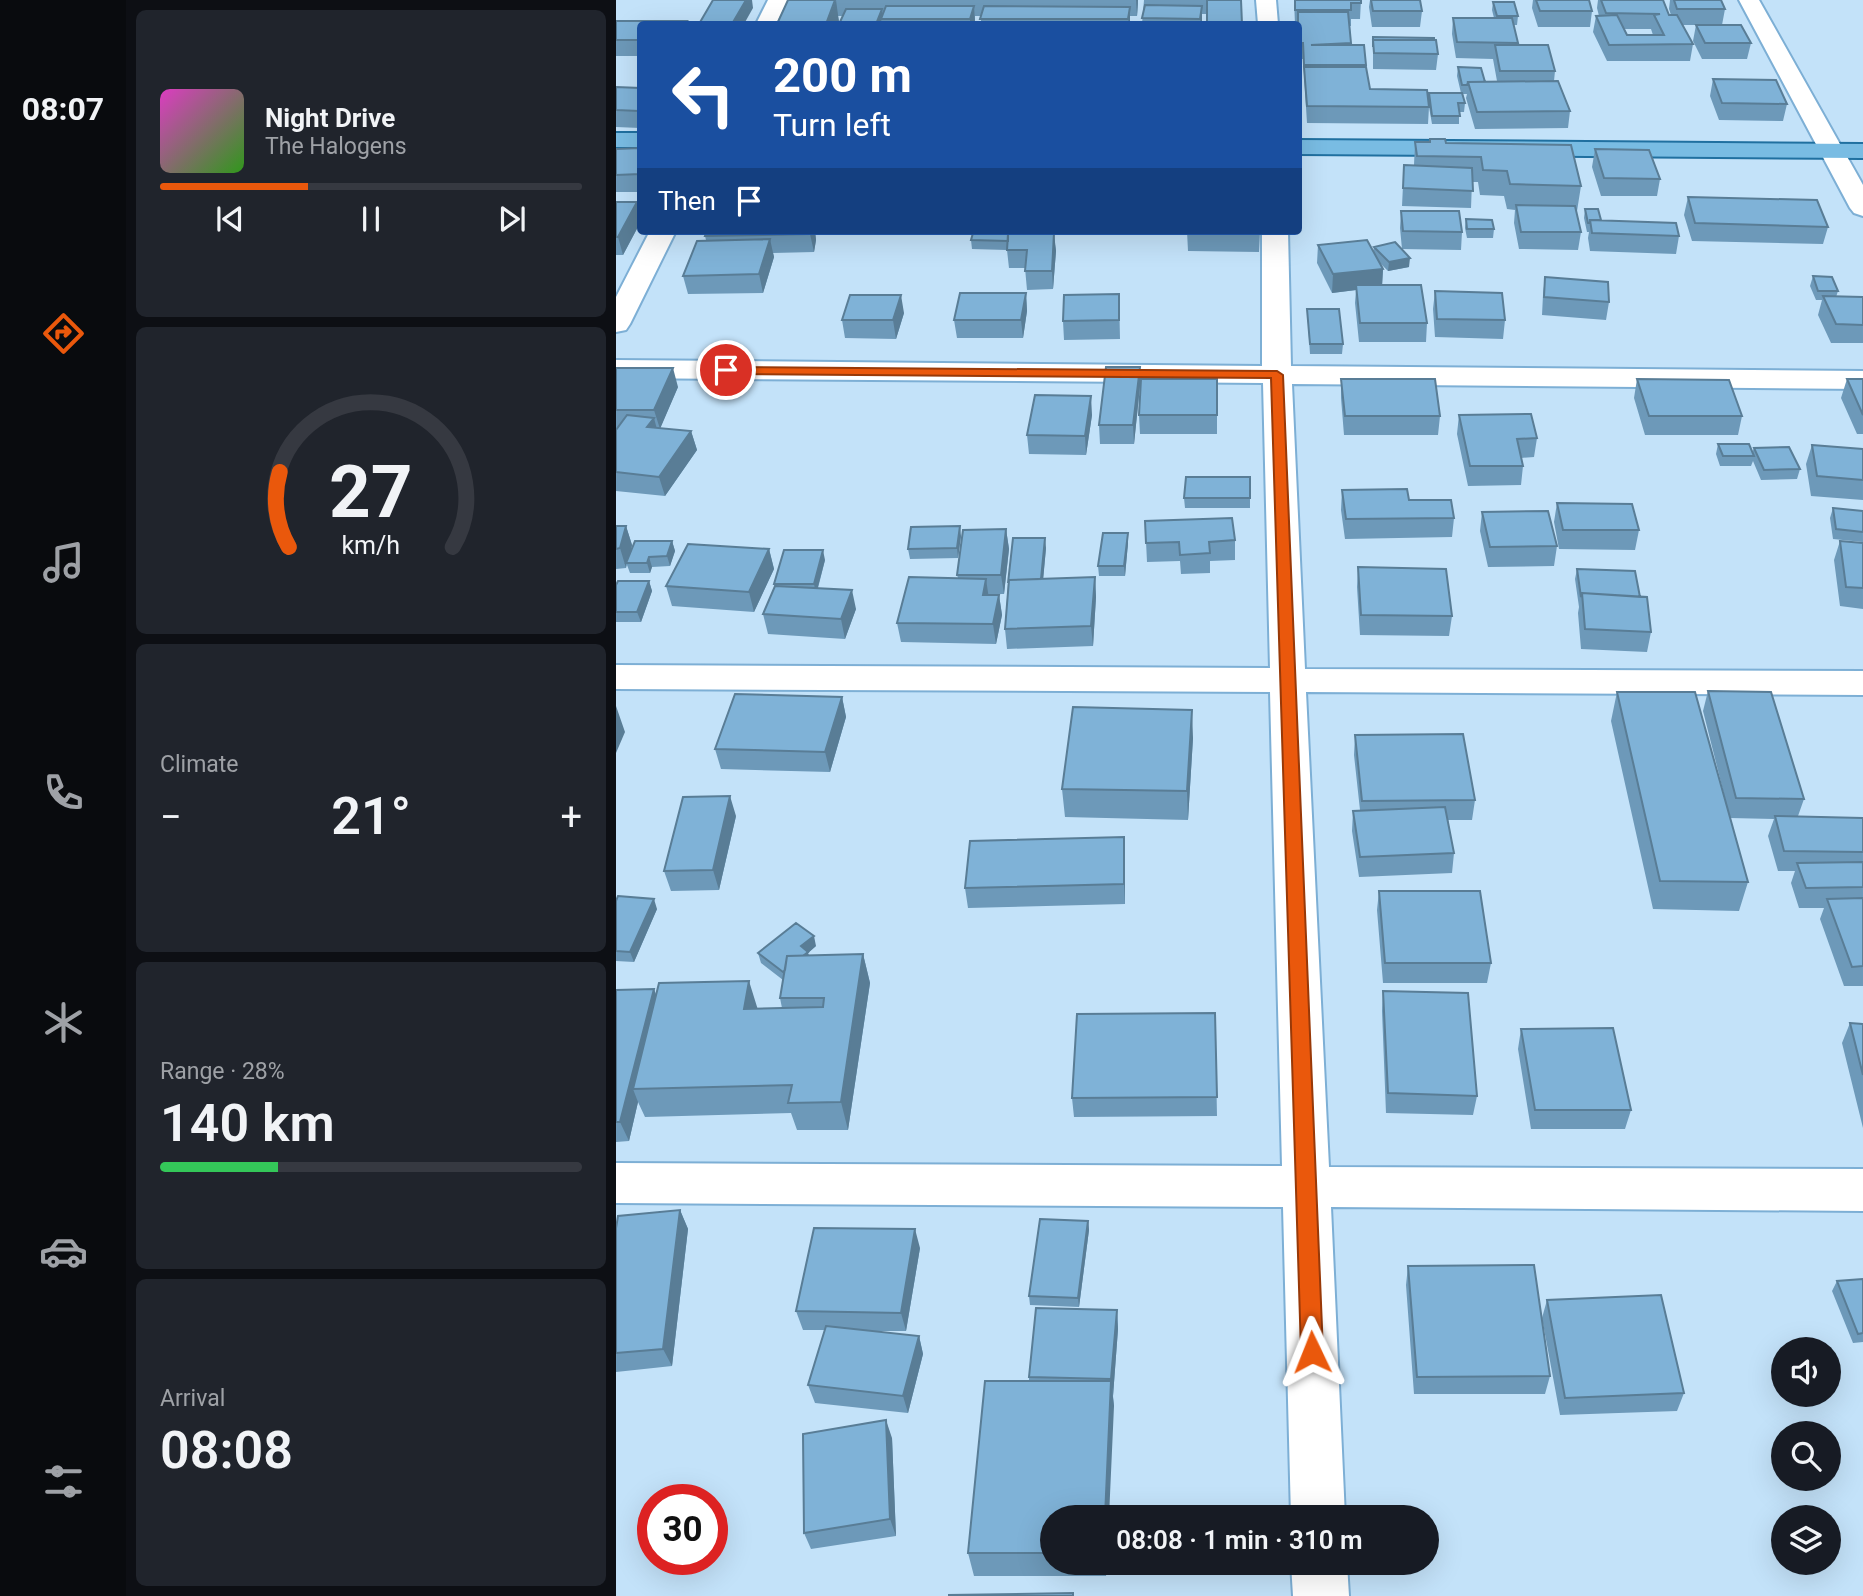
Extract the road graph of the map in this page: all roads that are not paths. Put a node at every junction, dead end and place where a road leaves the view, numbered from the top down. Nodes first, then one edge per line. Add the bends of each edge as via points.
1 (778, 0) edge
2 (1266, 0) edge
3 (1749, 0) edge
4 (768, 21) edge
5 (1268, 21) edge
6 (616, 140) edge
7 (637, 140) edge
8 (1302, 147) edge
9 (1831, 151) junction
10 (1863, 151) edge
11 (1863, 208) edge
12 (661, 235) edge
13 (1275, 235) edge
14 (616, 324) edge
15 (616, 369) edge
16 (1277, 375) junction
17 (1863, 380) edge
18 (616, 677) edge
19 (1288, 680) junction
20 (1863, 683) edge
21 (616, 1183) edge
22 (1306, 1187) junction
23 (1863, 1190) edge
24 (1318, 1505) edge
25 (1320, 1575) edge
26 (1321, 1596) edge

1 - 4 street
2 - 5 street
3 - 9 street
6 - 7 main road
8 - 9 main road
9 - 10 main road
9 - 11 street
12 - 14 street
13 - 16 street
15 - 16 street
16 - 17 street
16 - 19 street
18 - 19 street
19 - 20 street
19 - 22 street
21 - 22 street
22 - 23 street
22 - 24 street
25 - 26 street

